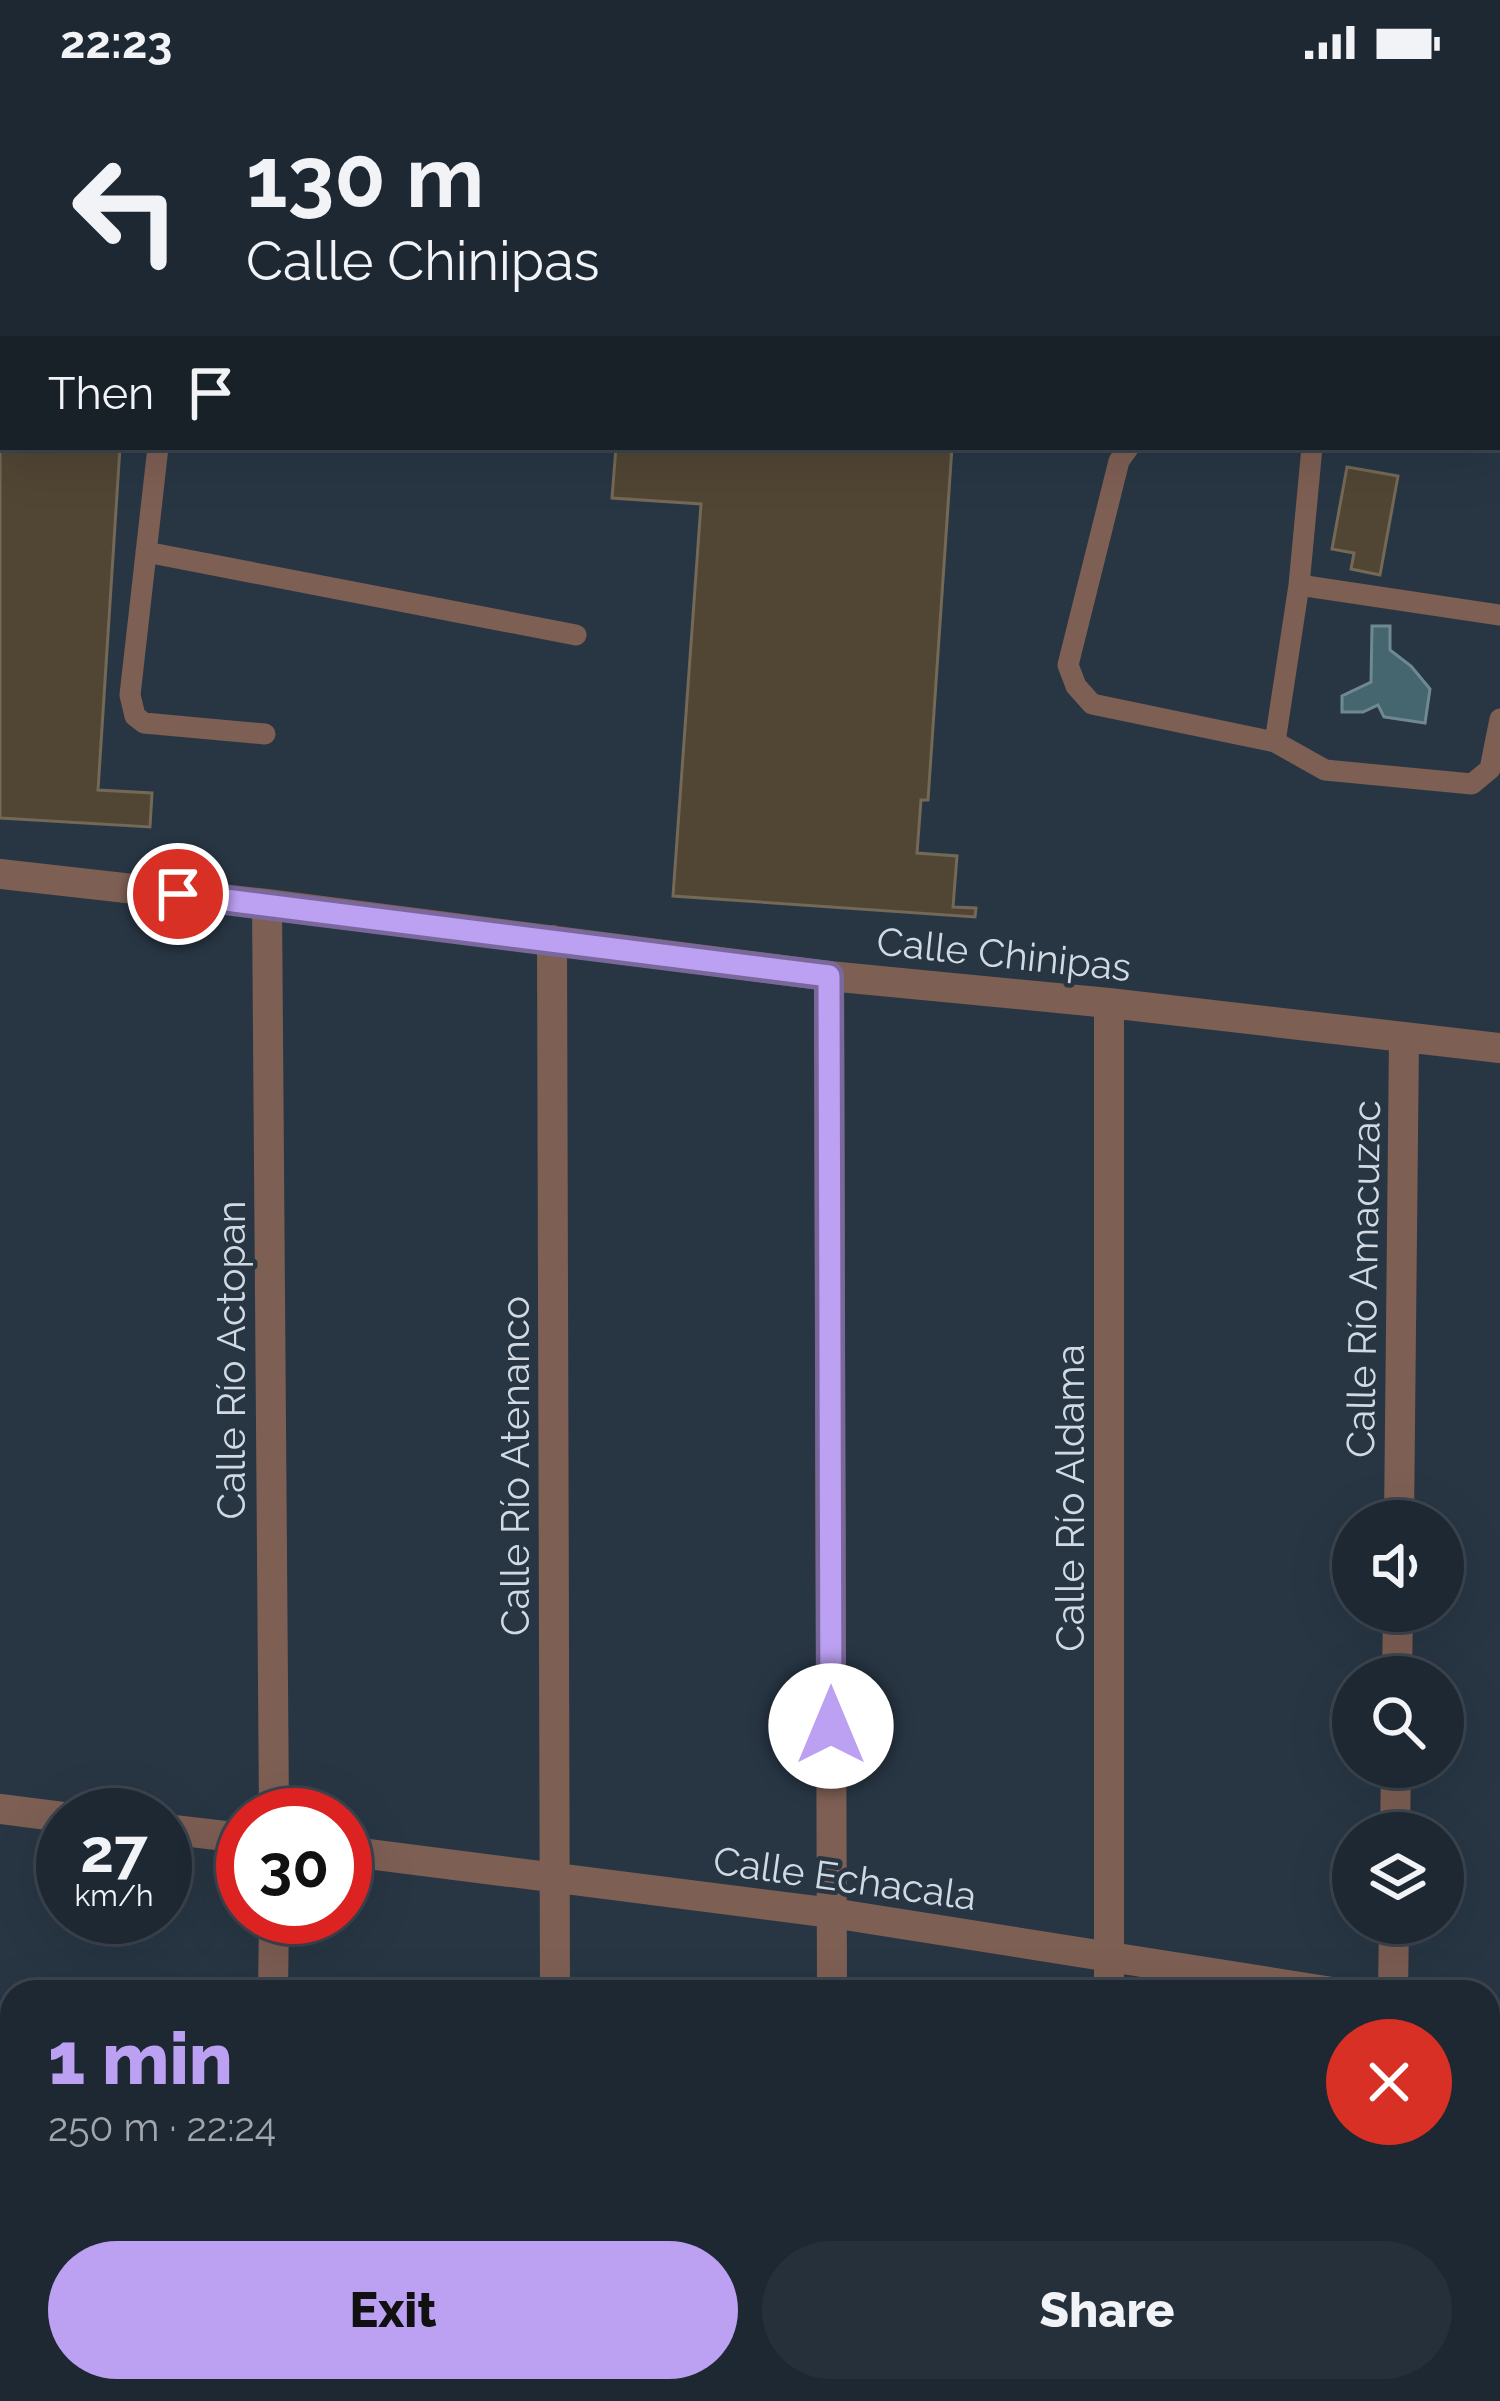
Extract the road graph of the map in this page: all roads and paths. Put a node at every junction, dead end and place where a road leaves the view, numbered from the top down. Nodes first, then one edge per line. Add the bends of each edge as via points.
1 (158, 450) edge
2 (1127, 450) edge
3 (1310, 450) edge
4 (146, 552) junction
5 (1299, 585) junction
6 (1500, 615) edge
7 (576, 634) dead end
8 (1500, 719) edge
9 (265, 734) dead end
10 (1275, 742) junction
11 (0, 874) edge
12 (267, 904) junction
13 (552, 940) junction
14 (829, 976) junction
15 (1108, 1003) junction
16 (1404, 1038) junction
17 (1500, 1048) edge
18 (1399, 1500) edge
19 (274, 1788) edge
20 (0, 1810) edge
21 (36, 1814) edge
22 (372, 1854) edge
23 (555, 1878) junction
24 (832, 1913) junction
25 (274, 1944) edge
26 (1394, 1944) edge
27 (1109, 1955) junction
28 (273, 1980) edge
29 (555, 1980) edge
30 (832, 1980) edge
31 (1109, 1980) edge
32 (1260, 1980) edge
33 (1394, 1980) edge

1 - 4 lane
2 - 10 lane via 1068,664 1076,686 1092,704
3 - 5 lane
4 - 7 lane
4 - 9 lane via 130,695 135,716
5 - 6 lane
5 - 10 lane
8 - 10 lane via 1490,770 1472,784 1324,770
11 - 12 street, Calle Chinipas
12 - 13 street, Calle Chinipas
12 - 19 street, Calle Río Actopan
13 - 14 street, Calle Chinipas
13 - 23 street, Calle Río Atenanco
14 - 15 street, Calle Chinipas
14 - 24 street
15 - 16 street, Calle Chinipas
15 - 27 street, Calle Río Aldama
16 - 17 street, Calle Chinipas
16 - 18 street, Calle Río Amacuzac
20 - 21 street
22 - 23 street, Calle Echacala
23 - 24 street, Calle Echacala
23 - 29 street, Calle Río Atenanco
24 - 27 street, Calle Echacala
24 - 30 street
25 - 28 street
26 - 33 street
27 - 31 street, Calle Río Aldama
27 - 32 street, Calle Echacala

